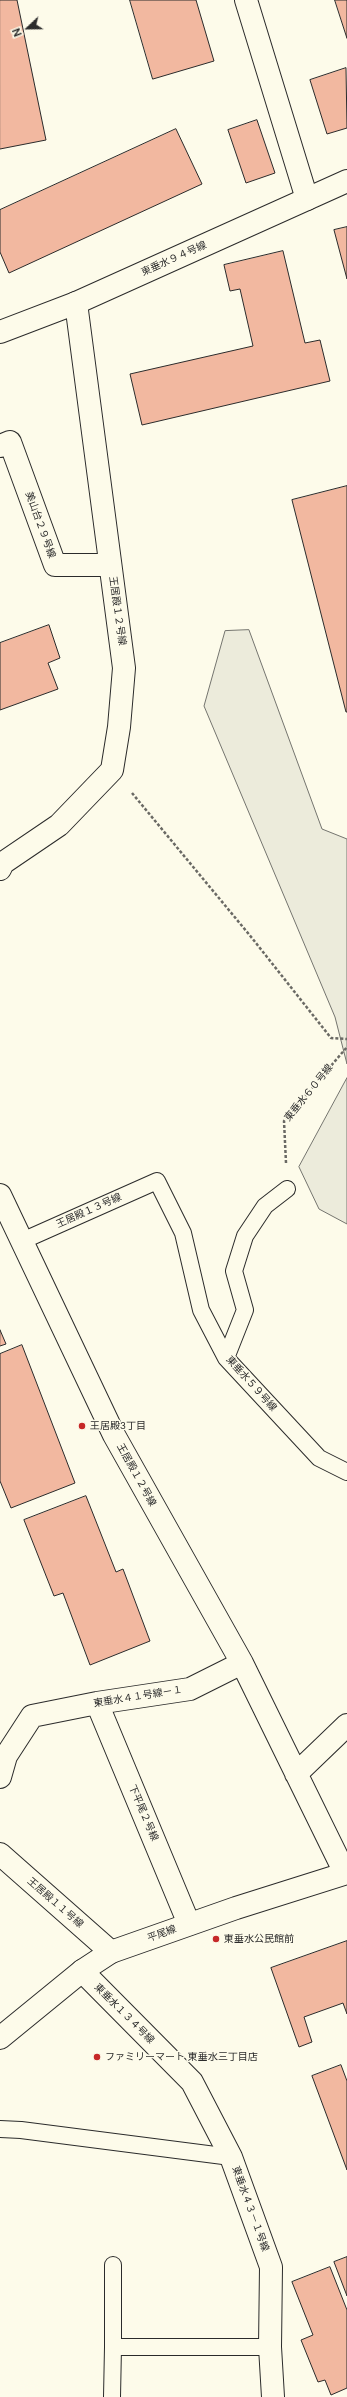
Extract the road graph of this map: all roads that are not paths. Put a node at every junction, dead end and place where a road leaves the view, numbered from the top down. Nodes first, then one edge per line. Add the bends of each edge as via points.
1 (246, 0) edge
2 (347, 181) edge
3 (307, 199) junction
4 (76, 303) junction
5 (0, 332) edge
6 (0, 446) edge
7 (110, 565) junction
8 (0, 869) edge
9 (157, 1181) joint
10 (287, 1190) road end
11 (0, 1195) edge
12 (22, 1241) junction
13 (226, 1358) junction
14 (347, 1472) edge
15 (242, 1663) junction
16 (97, 1703) junction
17 (347, 1724) edge
18 (296, 1774) junction
19 (0, 1777) edge
20 (0, 1854) edge
21 (346, 1873) edge
22 (189, 1924) junction
23 (111, 1952) junction
24 (82, 1972) junction
25 (0, 2038) edge
26 (0, 2129) edge
27 (231, 2157) junction
28 (113, 2265) dead end
29 (113, 2346) junction
30 (270, 2347) junction
31 (112, 2397) edge
32 (273, 2397) edge

1 - 3 street
2 - 3 street, 東垂水９４号線
3 - 4 street, 東垂水９４号線
4 - 5 street, 東垂水９４号線
4 - 7 street, 王居殿１２号線
6 - 7 street, 美山台２９号線 via 10,442 54,566
7 - 8 street, 王居殿１２号線 via 124,668 112,770 59,825 3,863
9 - 12 lane, 王居殿１３号線
9 - 13 lane, 東垂水５９号線 via 184,1234 201,1310
10 - 13 lane via 265,1206 245,1236 234,1271 245,1310
11 - 12 street, 王居殿１２号線
12 - 15 street, 王居殿１２号線 via 114,1436
13 - 14 lane, 東垂水５９号線 via 319,1458
15 - 16 street, 東垂水４１号線－１ via 190,1689
15 - 18 street
16 - 19 street, 東垂水４１号線－１ via 32,1716 6,1756
16 - 22 street, 下平尾２号線
17 - 18 street
18 - 21 street
20 - 23 street, 王居殿１１号線
21 - 22 street, 平尾線
22 - 23 street, 平尾線
23 - 24 street, 平尾線
24 - 25 street, 平尾線
24 - 27 street, 東垂水１３４号線 via 192,2082
26 - 27 lane, 東垂水４３－１号線
27 - 30 street, 東垂水４３－１号線 via 271,2267
28 - 29 lane
29 - 30 lane
29 - 31 lane
30 - 32 street, 東垂水４３－１号線

